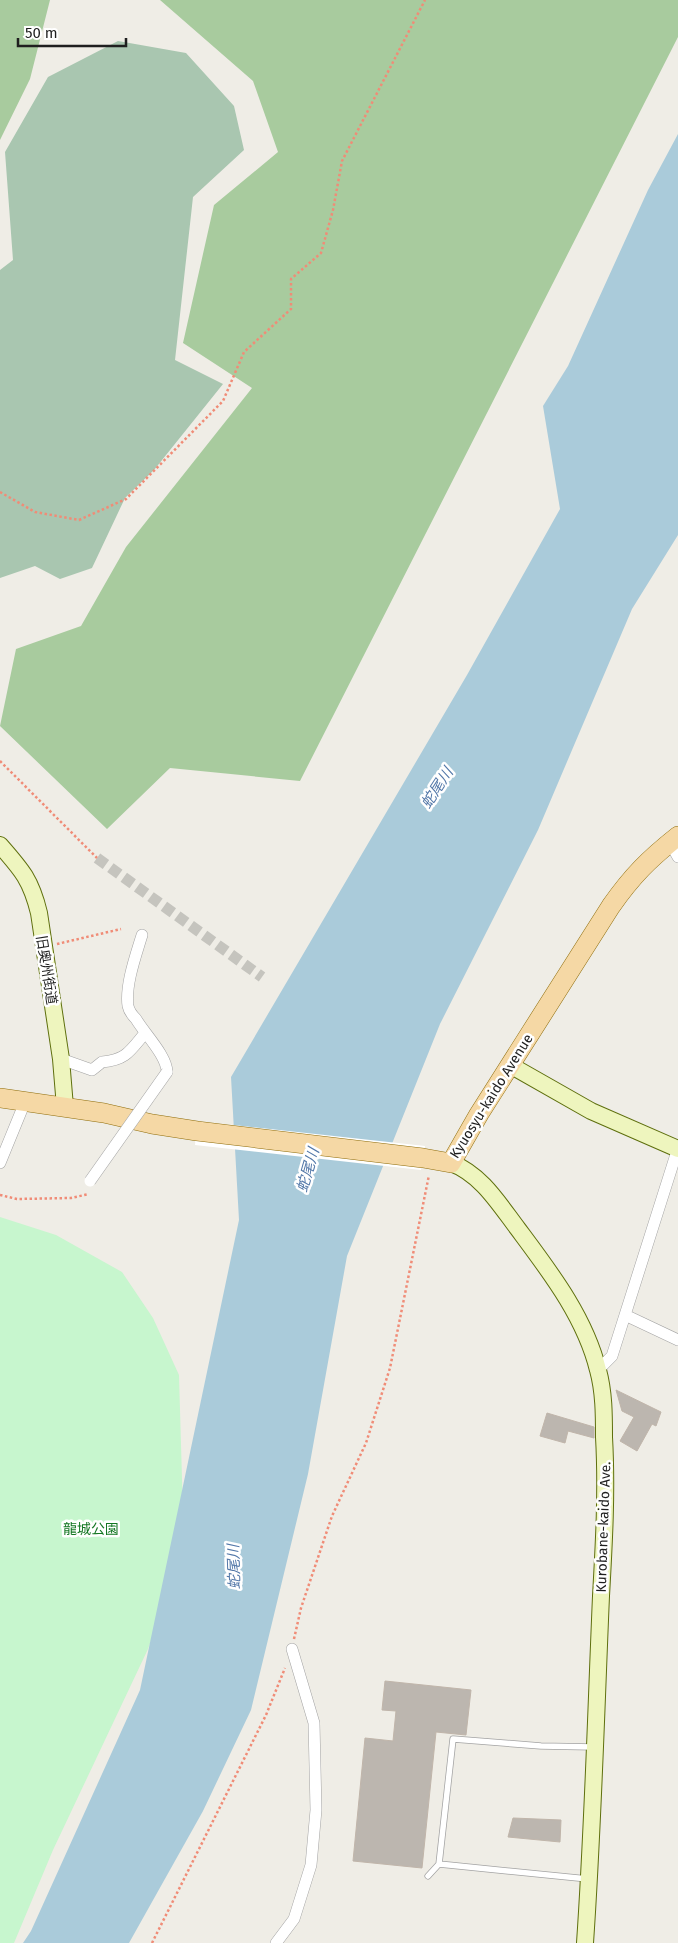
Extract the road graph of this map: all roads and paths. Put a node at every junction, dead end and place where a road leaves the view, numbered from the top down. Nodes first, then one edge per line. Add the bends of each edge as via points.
1 (426, 0) edge
2 (0, 492) edge
3 (0, 761) edge
4 (0, 845) edge
5 (675, 845) edge
6 (97, 858) tunnel mouth
7 (122, 929) dead end
8 (142, 935) dead end
9 (43, 947) junction
10 (145, 1033) junction
11 (61, 1059) junction
12 (510, 1065) junction
13 (0, 1098) edge
14 (25, 1102) junction
15 (65, 1107) junction
16 (678, 1148) edge
17 (428, 1158) junction
18 (0, 1162) edge
19 (451, 1162) junction
20 (90, 1181) joint
21 (0, 1196) edge
22 (624, 1315) junction
23 (678, 1340) edge
24 (598, 1370) junction
25 (292, 1649) junction
26 (595, 1747) junction
27 (438, 1864) junction
28 (428, 1876) dead end
29 (590, 1880) junction
30 (152, 1943) edge
31 (276, 1943) edge
32 (585, 1943) edge

1 - 2 path via 342,160 321,253 291,279 291,309 244,352 223,401 126,499 78,520 35,512
3 - 6 path
4 - 9 street, 旧奥州街道 via 24,872 34,893
5 - 12 main road, Kyuosyu-kaido Avenue via 632,876
7 - 9 path
8 - 10 street via 133,966 128,1008
9 - 11 street, 旧奥州街道
10 - 11 street via 117,1061 102,1062 92,1070
10 - 20 street, bridge via 165,1062 167,1072
11 - 15 street, 旧奥州街道
12 - 16 street via 591,1110
12 - 19 main road, Kyuosyu-kaido Avenue
13 - 14 main road, Kyuosyu-kaido Avenue
14 - 15 main road, Kyuosyu-kaido Avenue
14 - 18 street
15 - 17 main road, Kyuosyu-kaido Avenue via 197,1131
16 - 22 street
17 - 19 main road, Kyuosyu-kaido Avenue
17 - 25 path via 390,1368 366,1443 332,1516 301,1608
19 - 24 street, Kurobane-kaido Ave. via 471,1173 484,1186 538,1256 577,1317
20 - 21 path via 96,1188 83,1196 17,1200
22 - 23 street
22 - 24 street via 612,1356
24 - 26 street, Kurobane-kaido Ave. via 603,1399 605,1460
25 - 30 path via 266,1715
25 - 31 street via 314,1723 316,1810 311,1865 294,1919
26 - 27 lane via 453,1739
26 - 29 street, Kurobane-kaido Ave.
27 - 28 lane
27 - 29 lane
29 - 32 street, Kurobane-kaido Ave.

